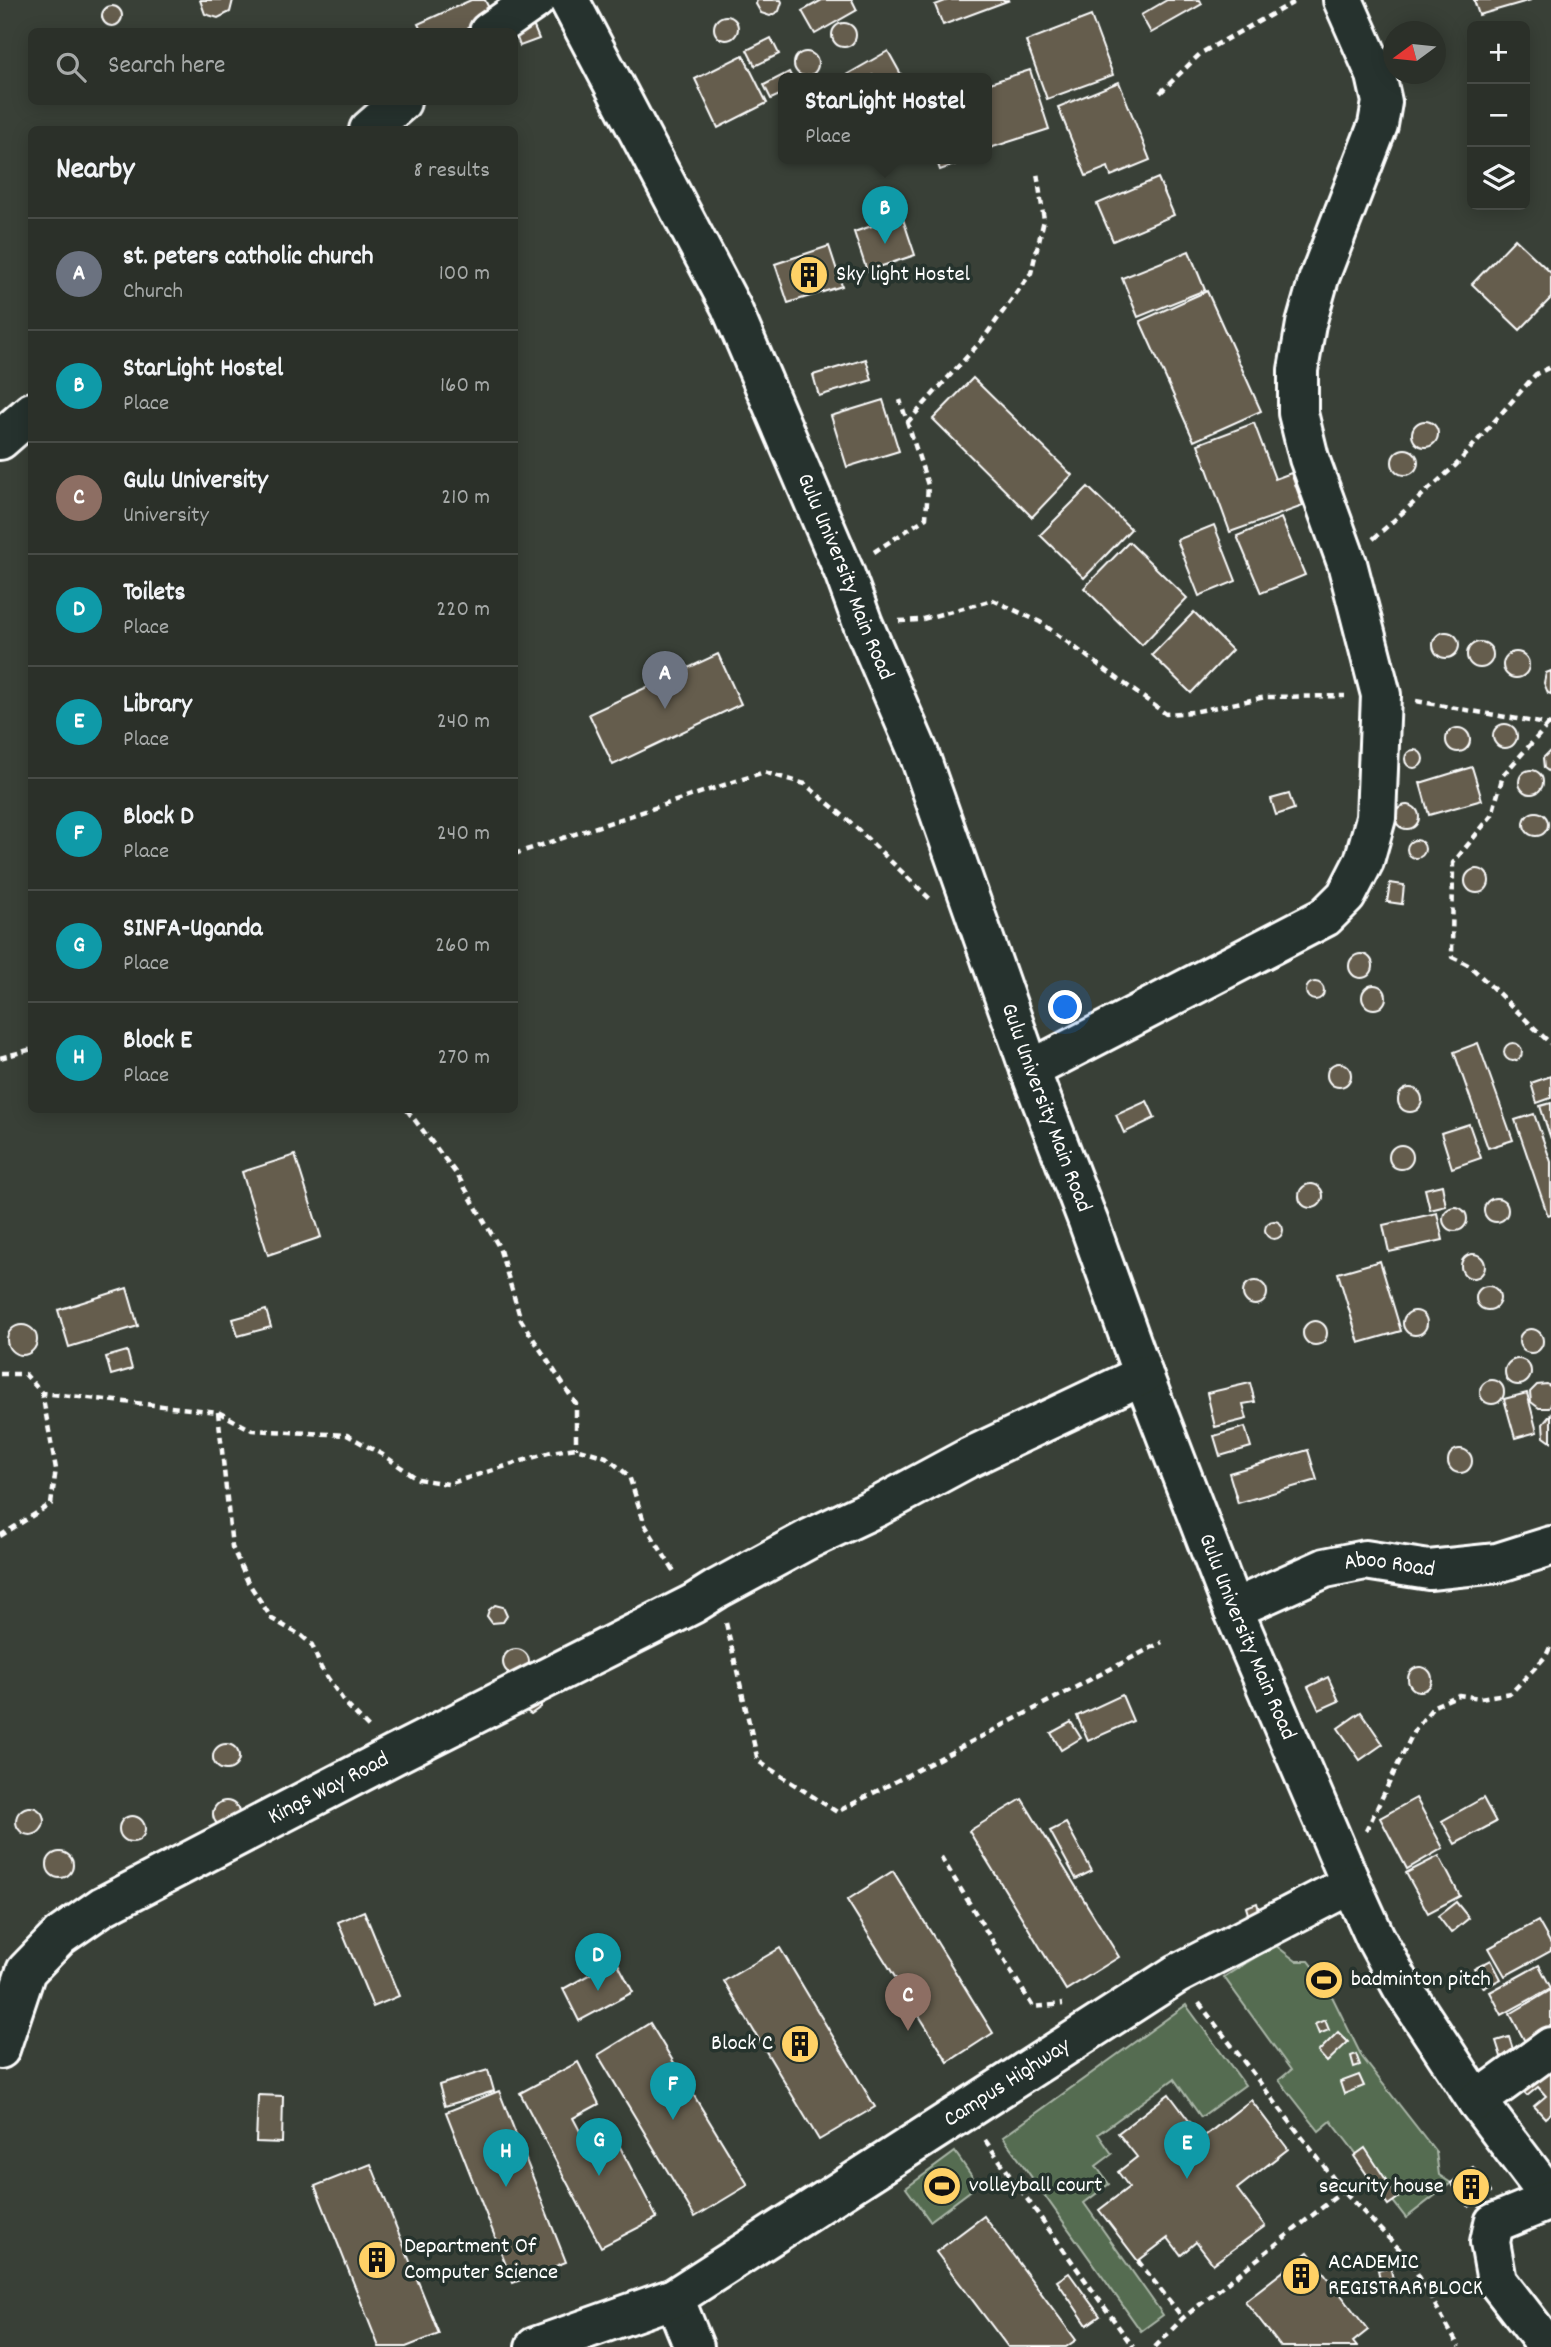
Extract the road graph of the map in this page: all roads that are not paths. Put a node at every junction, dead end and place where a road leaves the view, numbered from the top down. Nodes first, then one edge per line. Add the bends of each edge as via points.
1 (535, 0) edge
2 (569, 0) edge
3 (1343, 0) edge
4 (495, 28) edge
5 (398, 105) edge
6 (374, 126) edge
7 (28, 416) edge
8 (0, 440) edge
9 (1030, 1070) junction
10 (1143, 1375) junction
11 (1551, 1546) edge
12 (1233, 1609) junction
13 (1351, 1884) junction
14 (1551, 2047) edge
15 (0, 2049) edge
16 (1477, 2101) junction
17 (1551, 2199) edge
18 (674, 2298) junction
19 (535, 2347) edge
20 (694, 2347) edge
21 (1548, 2347) edge

1 - 4 street
2 - 9 street, Gulu University Main Road via 731,307 919,754
3 - 9 street via 1376,75 1381,102 1378,125 1306,324 1298,370 1298,413 1309,458 1348,563 1381,695 1376,818 1364,861 1346,896 1325,917
5 - 6 street
7 - 8 street
9 - 10 street, Gulu University Main Road
10 - 12 street, Gulu University Main Road
10 - 15 street, Kings Way Road via 968,1458 103,1906 60,1936 26,1971
11 - 12 street, Aboo Road via 1497,1563 1429,1570 1365,1560 1325,1568
12 - 13 street, Gulu University Main Road
13 - 16 street, Gulu University Main Road via 1402,1987
13 - 18 street, Campus Highway via 1178,1975
14 - 16 street
16 - 17 street, Gulu University Main Road
17 - 21 street via 1494,2223 1490,2242 1497,2281
18 - 19 street, Campus Highway
18 - 20 street

